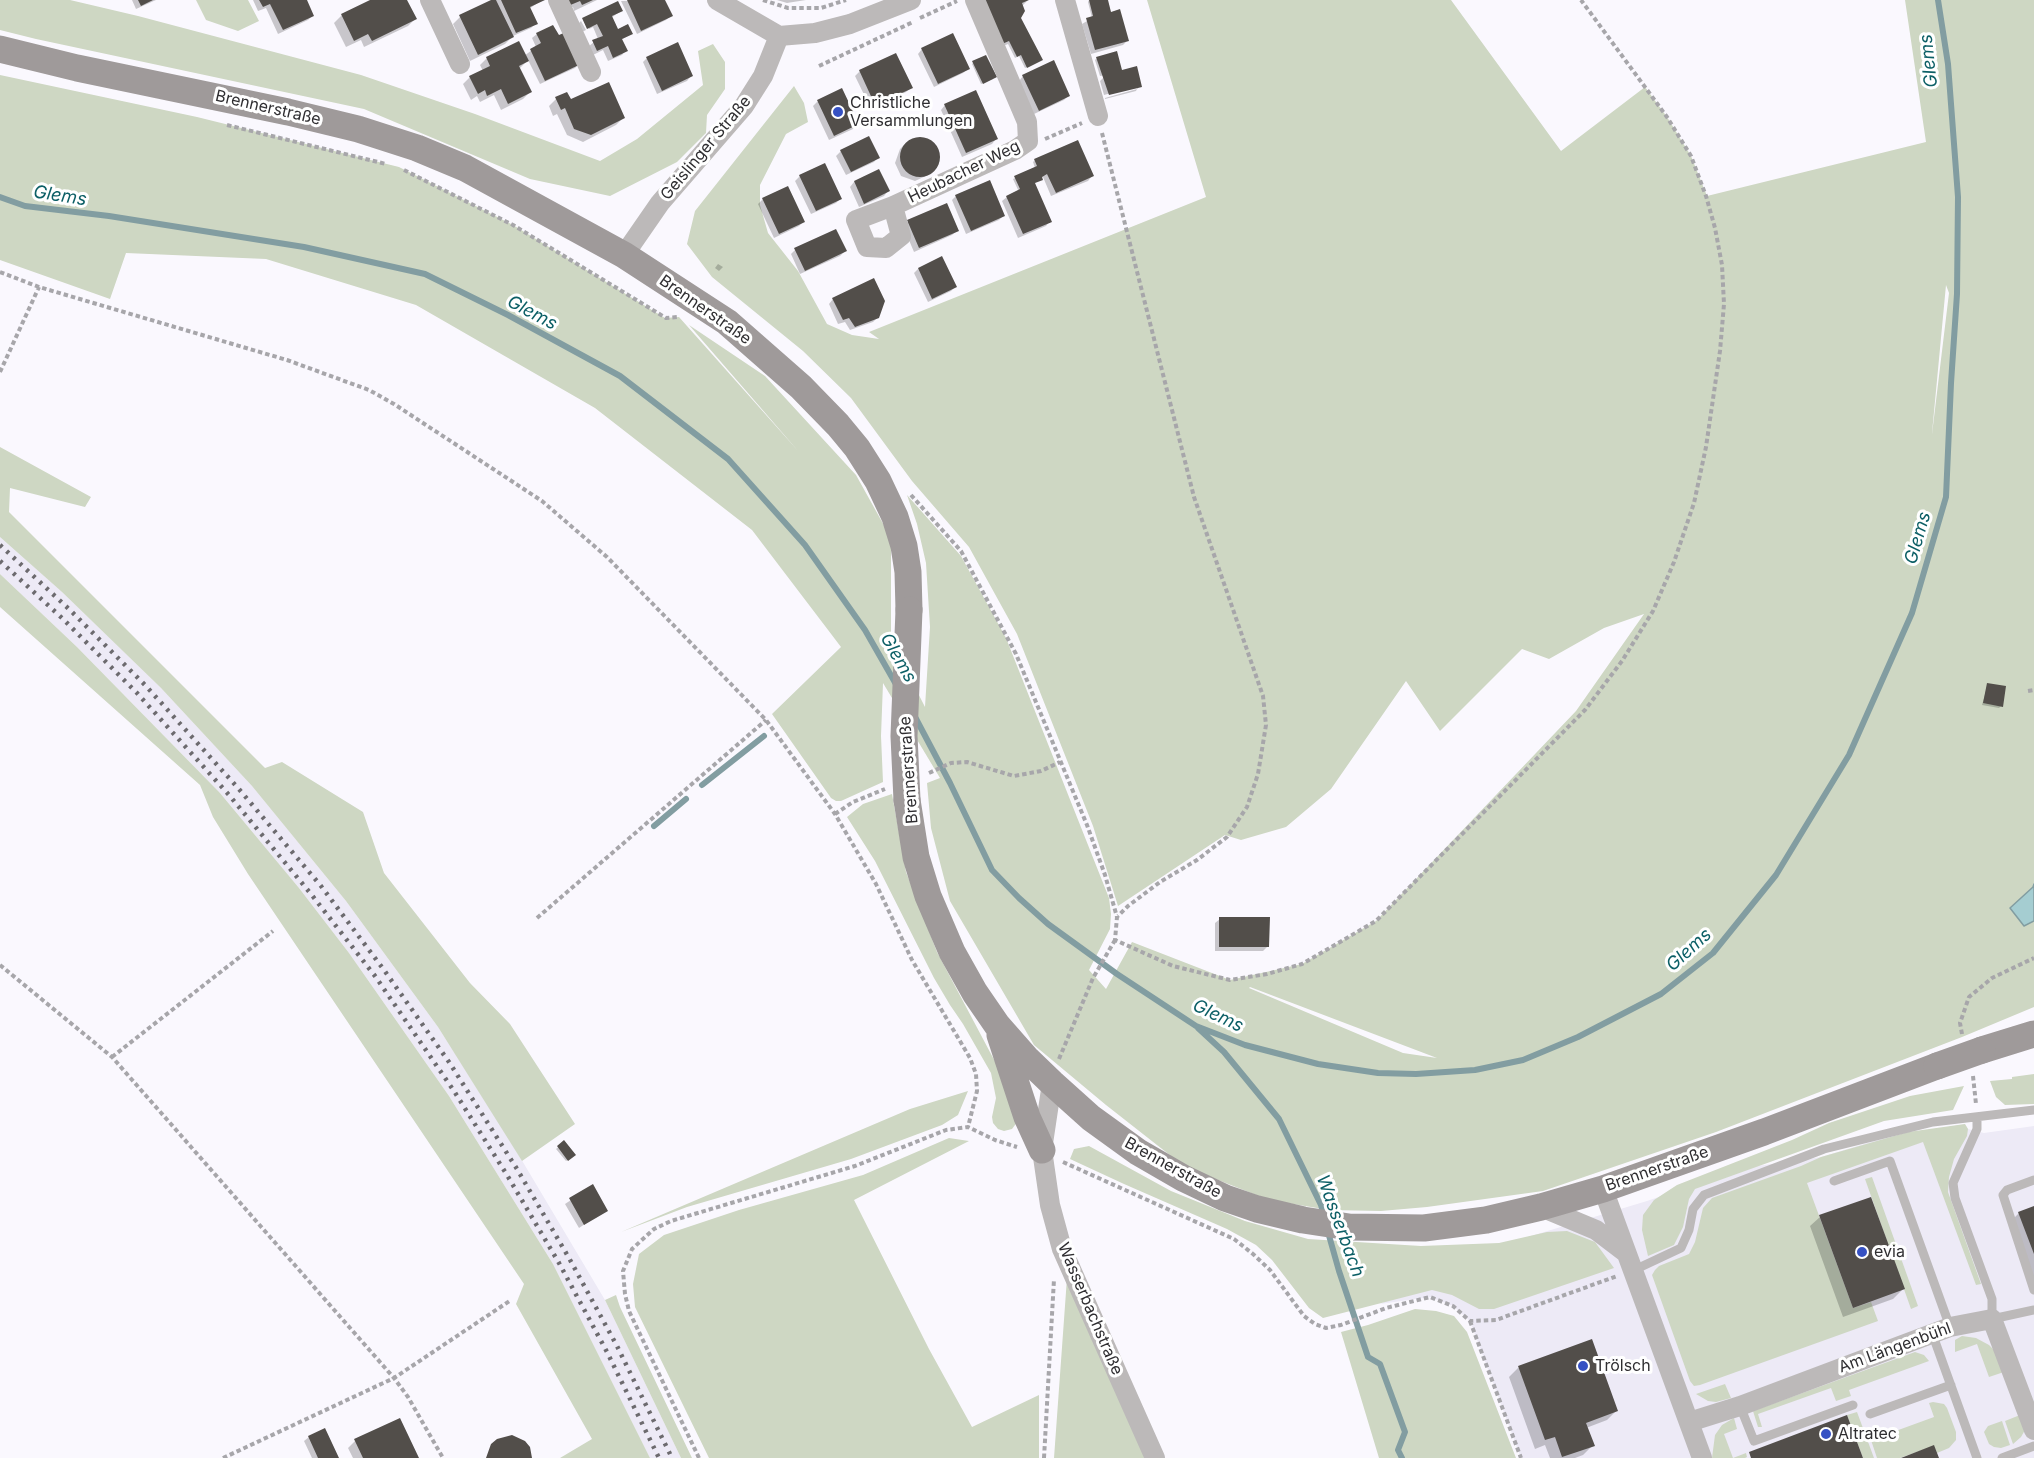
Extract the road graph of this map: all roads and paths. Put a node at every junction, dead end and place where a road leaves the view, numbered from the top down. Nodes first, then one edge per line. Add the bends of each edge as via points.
1 (430, 0) edge
2 (558, 0) edge
3 (717, 0) edge
4 (763, 0) edge
5 (846, 0) edge
6 (911, 0) edge
7 (959, 0) edge
8 (975, 0) edge
9 (1065, 0) edge
10 (1581, 0) edge
11 (779, 36) junction
12 (0, 49) edge
13 (459, 64) dead end
14 (819, 66) dead end
15 (591, 72) dead end
16 (1098, 116) junction
17 (219, 123) dead end
18 (1028, 141) junction
19 (388, 164) dead end
20 (399, 167) dead end
21 (893, 206) dead end
22 (624, 255) junction
23 (0, 272) edge
24 (39, 287) junction
25 (694, 300) junction
26 (0, 372) edge
27 (2034, 690) edge
28 (2028, 691) dead end
29 (766, 720) junction
30 (933, 771) dead end
31 (1117, 917) junction
32 (537, 918) dead end
33 (273, 931) dead end
34 (1115, 940) junction
35 (0, 965) edge
36 (997, 1025) junction
37 (2034, 1034) edge
38 (112, 1057) junction
39 (1052, 1083) junction
40 (2034, 1110) edge
41 (1977, 1117) junction
42 (968, 1127) junction
43 (1042, 1150) junction
44 (2034, 1180) edge
45 (1834, 1181) dead end
46 (1603, 1189) junction
47 (1541, 1207) junction
48 (1062, 1249) junction
49 (1625, 1252) junction
50 (1632, 1271) junction
51 (2034, 1290) edge
52 (511, 1300) dead end
53 (2034, 1310) edge
54 (1992, 1320) junction
55 (1470, 1321) junction
56 (1941, 1330) junction
57 (394, 1378) junction
58 (1951, 1385) junction
59 (1853, 1405) dead end
60 (1740, 1406) junction
61 (1870, 1414) dead end
62 (1689, 1422) junction
63 (2034, 1430) edge
64 (2034, 1446) edge
65 (223, 1458) edge
66 (443, 1458) edge
67 (699, 1458) edge
68 (1044, 1458) edge
69 (1155, 1458) edge
70 (1521, 1458) edge
71 (1702, 1458) edge
72 (1977, 1458) edge
73 (2002, 1458) edge

1 - 13 street
2 - 15 street
3 - 11 street
4 - 5 path via 788,8 821,8
6 - 11 street via 850,24 815,33
7 - 14 path
8 - 18 street, Heubacher Weg via 1027,122
9 - 16 street
10 - 34 path via 1691,156 1706,196 1722,266 1720,351 1706,447 1694,503 1653,611 1585,710 1376,921 1302,964 1230,980 1173,966
11 - 22 street, Geislinger Straße via 763,76 744,106 660,202
12 - 22 main road, Brennerstraße via 288,112 417,148 465,168
16 - 18 path via 1045,139
16 - 31 path via 1194,497 1263,696 1266,725 1258,774 1247,807 1227,837
17 - 19 path
18 - 21 street, Heubacher Weg
20 - 25 path via 513,225 666,318 679,317
22 - 25 main road, Brennerstraße
23 - 24 path
24 - 26 path
24 - 29 path via 287,360 369,390 394,404 542,501 615,565
25 - 36 main road, Brennerstraße, bridge via 768,357 838,425 878,481 895,517 908,572 904,736 907,800 916,857 952,952
27 - 28 path
29 - 32 path
29 - 42 path via 835,814 876,884 912,960 970,1058 977,1091
30 - 31 path via 951,763 967,762 1014,776 1041,771 1060,762 1087,825
31 - 34 path
33 - 38 path
34 - 39 path via 1093,978
35 - 38 path
36 - 39 main road, Brennerstraße
36 - 43 main road
37 - 46 main road, Brennerstraße, bridge
38 - 57 path
39 - 43 street, Wasserbachstraße
39 - 47 main road, Brennerstraße via 1129,1145 1183,1178 1257,1209 1350,1227 1424,1228 1486,1220
40 - 41 lane
41 - 50 lane via 1933,1122 1824,1149 1704,1195 1693,1209 1681,1248
41 - 54 lane via 1977,1129 1955,1174 1953,1191 1992,1299
42 - 43 path via 995,1140
42 - 67 path via 946,1130 855,1166 671,1221 654,1229 632,1249 623,1271 629,1311
43 - 48 street, Wasserbachstraße via 1050,1205
43 - 55 path via 1234,1239 1270,1270 1304,1316 1315,1324 1326,1328 1341,1325 1430,1297 1454,1306
44 - 51 lane via 2002,1195
45 - 56 lane via 1890,1161
46 - 47 main road, Brennerstraße
46 - 49 street
47 - 49 street via 1596,1230
48 - 68 path via 1055,1269
48 - 69 street, Wasserbachstraße
49 - 50 street
50 - 55 path via 1496,1320
50 - 62 street
52 - 57 path
53 - 54 lane
54 - 56 street, Am Längenbühl
54 - 63 street
55 - 70 path
56 - 58 lane
56 - 60 street, Am Längenbühl
57 - 65 path
57 - 66 path
58 - 61 lane
58 - 72 lane
59 - 60 lane via 1754,1441
60 - 62 street, Am Längenbühl
62 - 71 street
64 - 73 lane

